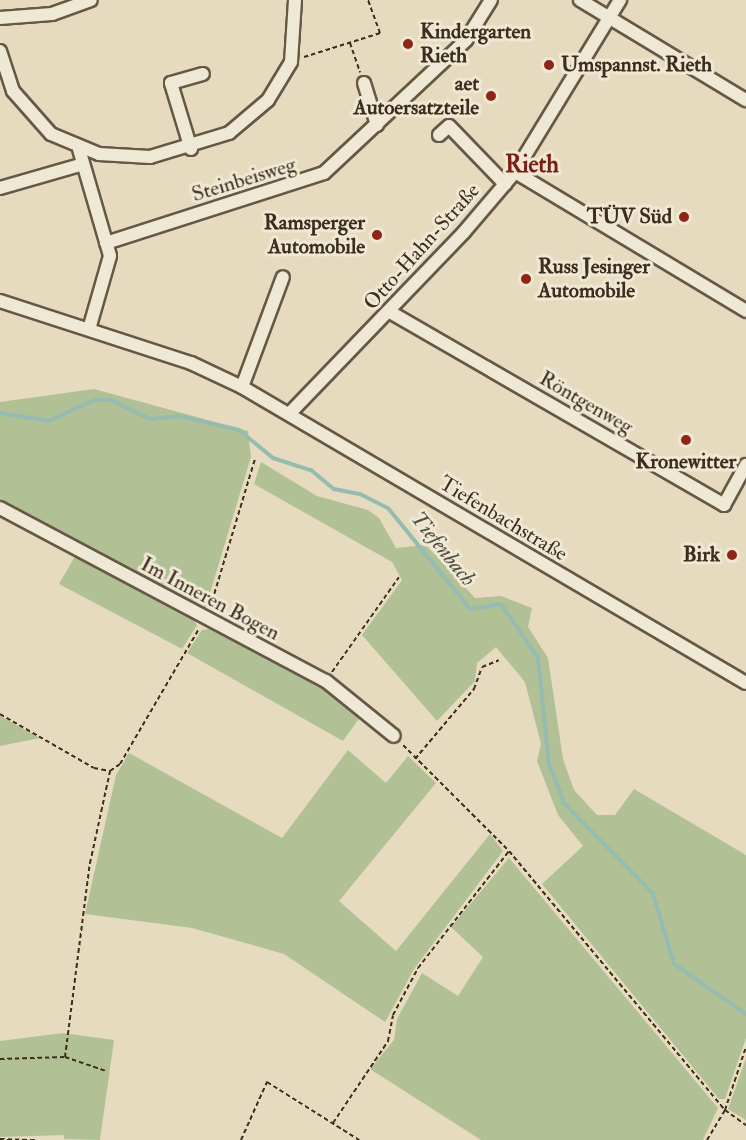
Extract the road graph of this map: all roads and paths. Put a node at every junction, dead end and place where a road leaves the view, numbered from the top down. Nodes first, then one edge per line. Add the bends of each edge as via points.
1 (91, 0) edge
2 (295, 0) edge
3 (368, 0) edge
4 (491, 0) edge
5 (580, 0) edge
6 (620, 0) edge
7 (609, 16) junction
8 (0, 18) edge
9 (350, 43) junction
10 (0, 51) edge
11 (291, 62) junction
12 (2, 69) edge
13 (203, 74) dead end
14 (364, 83) joint
15 (746, 100) edge
16 (377, 125) junction
17 (439, 135) dead end
18 (79, 149) junction
19 (191, 149) junction
20 (83, 164) junction
21 (515, 172) junction
22 (505, 184) junction
23 (0, 188) edge
24 (106, 243) junction
25 (283, 277) dead end
26 (0, 301) edge
27 (746, 311) edge
28 (390, 312) junction
29 (88, 329) junction
30 (242, 387) junction
31 (290, 413) junction
32 (255, 459) dead end
33 (746, 465) edge
34 (0, 508) edge
35 (399, 577) dead end
36 (205, 619) junction
37 (499, 660) dead end
38 (326, 681) junction
39 (746, 683) edge
40 (0, 714) edge
41 (394, 736) joint
42 (415, 759) junction
43 (110, 771) junction
44 (509, 850) junction
45 (746, 1047) edge
46 (65, 1057) junction
47 (0, 1059) edge
48 (106, 1071) dead end
49 (725, 1110) junction
50 (333, 1123) junction
51 (746, 1125) edge
52 (0, 1139) edge
53 (36, 1140) edge
54 (241, 1140) edge
55 (359, 1140) edge
56 (706, 1140) edge

1 - 8 street via 52,14
2 - 11 street
3 - 9 path via 380,33
4 - 16 street, Steinbeisweg via 466,40
5 - 7 street
6 - 7 street, Otto-Hahn-Straße
7 - 15 street
7 - 21 street, Otto-Hahn-Straße
9 - 11 path
9 - 14 path
10 - 12 street
11 - 19 street via 281,83 250,117
12 - 18 street via 26,110
13 - 19 street via 171,83
14 - 16 street
16 - 24 street, Steinbeisweg via 308,182
17 - 22 street via 449,126
18 - 19 street via 124,158
18 - 20 street
20 - 23 street
20 - 24 street
21 - 22 street, Otto-Hahn-Straße
21 - 27 street
22 - 28 street, Otto-Hahn-Straße
24 - 29 street via 110,256
25 - 30 street
26 - 29 street, Tiefenbachstraße
28 - 31 street, Otto-Hahn-Straße
28 - 33 street, Röntgenweg via 724,505
29 - 30 street, Tiefenbachstraße
30 - 31 street, Tiefenbachstraße
31 - 39 street, Tiefenbachstraße
32 - 36 path
34 - 36 street, Im Inneren Bogen
35 - 38 path
36 - 38 street, Im Inneren Bogen
36 - 43 path via 120,764
37 - 42 path via 482,668 474,689
38 - 41 street, Im Inneren Bogen
40 - 43 path via 94,768
41 - 42 path
42 - 44 path
43 - 46 path via 88,873
44 - 49 path
44 - 50 path via 418,968 393,1015 388,1041
45 - 49 path
46 - 47 path
46 - 48 path
49 - 51 path
49 - 56 path
50 - 54 path via 267,1082
50 - 55 path
52 - 53 path

